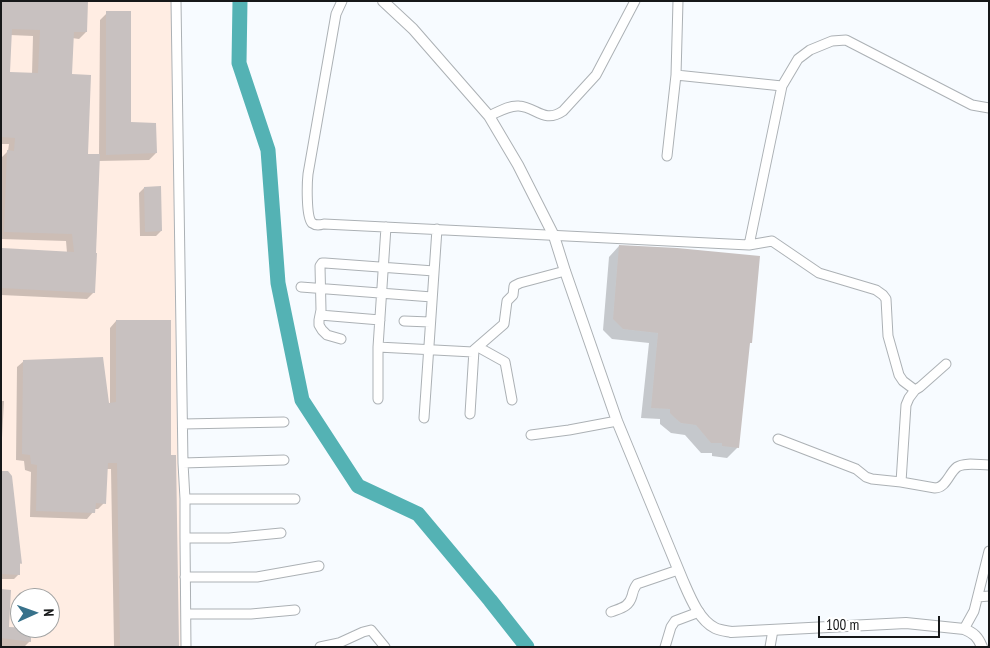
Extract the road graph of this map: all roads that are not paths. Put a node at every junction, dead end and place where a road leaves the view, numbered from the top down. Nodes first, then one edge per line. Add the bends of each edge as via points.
1 (176, 1) edge
2 (342, 1) edge
3 (383, 1) edge
4 (635, 1) edge
5 (678, 1) edge
6 (676, 75) junction
7 (782, 86) junction
8 (989, 108) edge
9 (489, 116) junction
10 (667, 156) dead end
11 (386, 227) junction
12 (436, 229) junction
13 (554, 236) junction
14 (749, 245) junction
15 (383, 268) junction
16 (434, 271) junction
17 (565, 271) junction
18 (301, 287) dead end
19 (321, 288) junction
20 (382, 293) junction
21 (432, 297) junction
22 (320, 315) junction
23 (380, 320) junction
24 (404, 321) dead end
25 (430, 322) junction
26 (340, 339) dead end
27 (378, 347) junction
28 (429, 349) junction
29 (476, 350) junction
30 (946, 364) dead end
31 (914, 390) junction
32 (378, 399) dead end
33 (512, 400) dead end
34 (470, 414) dead end
35 (424, 418) dead end
36 (617, 421) junction
37 (284, 422) dead end
38 (183, 424) junction
39 (531, 435) dead end
40 (778, 439) dead end
41 (284, 460) dead end
42 (183, 463) junction
43 (989, 465) edge
44 (901, 482) junction
45 (186, 499) junction
46 (295, 499) dead end
47 (281, 533) dead end
48 (184, 538) junction
49 (989, 552) edge
50 (319, 566) dead end
51 (678, 570) junction
52 (185, 577) junction
53 (989, 596) edge
54 (978, 597) junction
55 (295, 610) dead end
56 (612, 612) dead end
57 (700, 612) junction
58 (186, 614) junction
59 (964, 629) junction
60 (773, 630) junction
61 (333, 646) edge
62 (186, 647) edge
63 (320, 647) edge
64 (386, 647) edge
65 (665, 647) edge
66 (770, 647) edge
67 (982, 647) edge

1 - 38 street
2 - 11 street via 336,14 308,174 310,219 317,225
3 - 9 street via 413,29
4 - 9 street via 596,75 558,115 548,116 515,106
5 - 6 street
6 - 7 street
6 - 10 street
7 - 8 street via 798,60 810,50 832,41 846,40 972,105
7 - 14 street
9 - 13 street
11 - 12 street
11 - 15 street
12 - 13 street
12 - 16 street
13 - 14 street
13 - 17 street
14 - 31 street via 772,241 819,273 883,295 888,336 899,375
15 - 16 street
15 - 19 street via 322,263
15 - 20 street
16 - 21 street
17 - 29 street via 514,286 513,295 507,301 504,324
17 - 36 street
18 - 19 street
19 - 20 street
19 - 22 street
20 - 21 street
20 - 23 street
21 - 25 street
22 - 23 street
22 - 26 street via 322,330
23 - 27 street
24 - 25 street
25 - 28 street
27 - 28 street
27 - 32 street
28 - 29 street
28 - 35 street
29 - 33 street via 505,362
29 - 34 street
30 - 31 street
31 - 44 street via 906,405
36 - 39 street
36 - 51 street
37 - 38 street
38 - 42 street
40 - 44 street via 856,469 866,477
41 - 42 street
42 - 45 street
43 - 44 street via 959,466 940,488
45 - 46 street
45 - 48 street
47 - 48 street
48 - 52 street
49 - 54 street
50 - 52 street via 257,577
51 - 56 street via 636,584 629,604
51 - 57 street
52 - 58 street
53 - 54 street
54 - 59 street
55 - 58 street
57 - 60 street via 715,628 731,632
57 - 65 street via 675,622
58 - 62 street
59 - 60 street via 906,623
59 - 67 street via 974,632
60 - 66 street
61 - 63 street
61 - 64 street via 371,630

